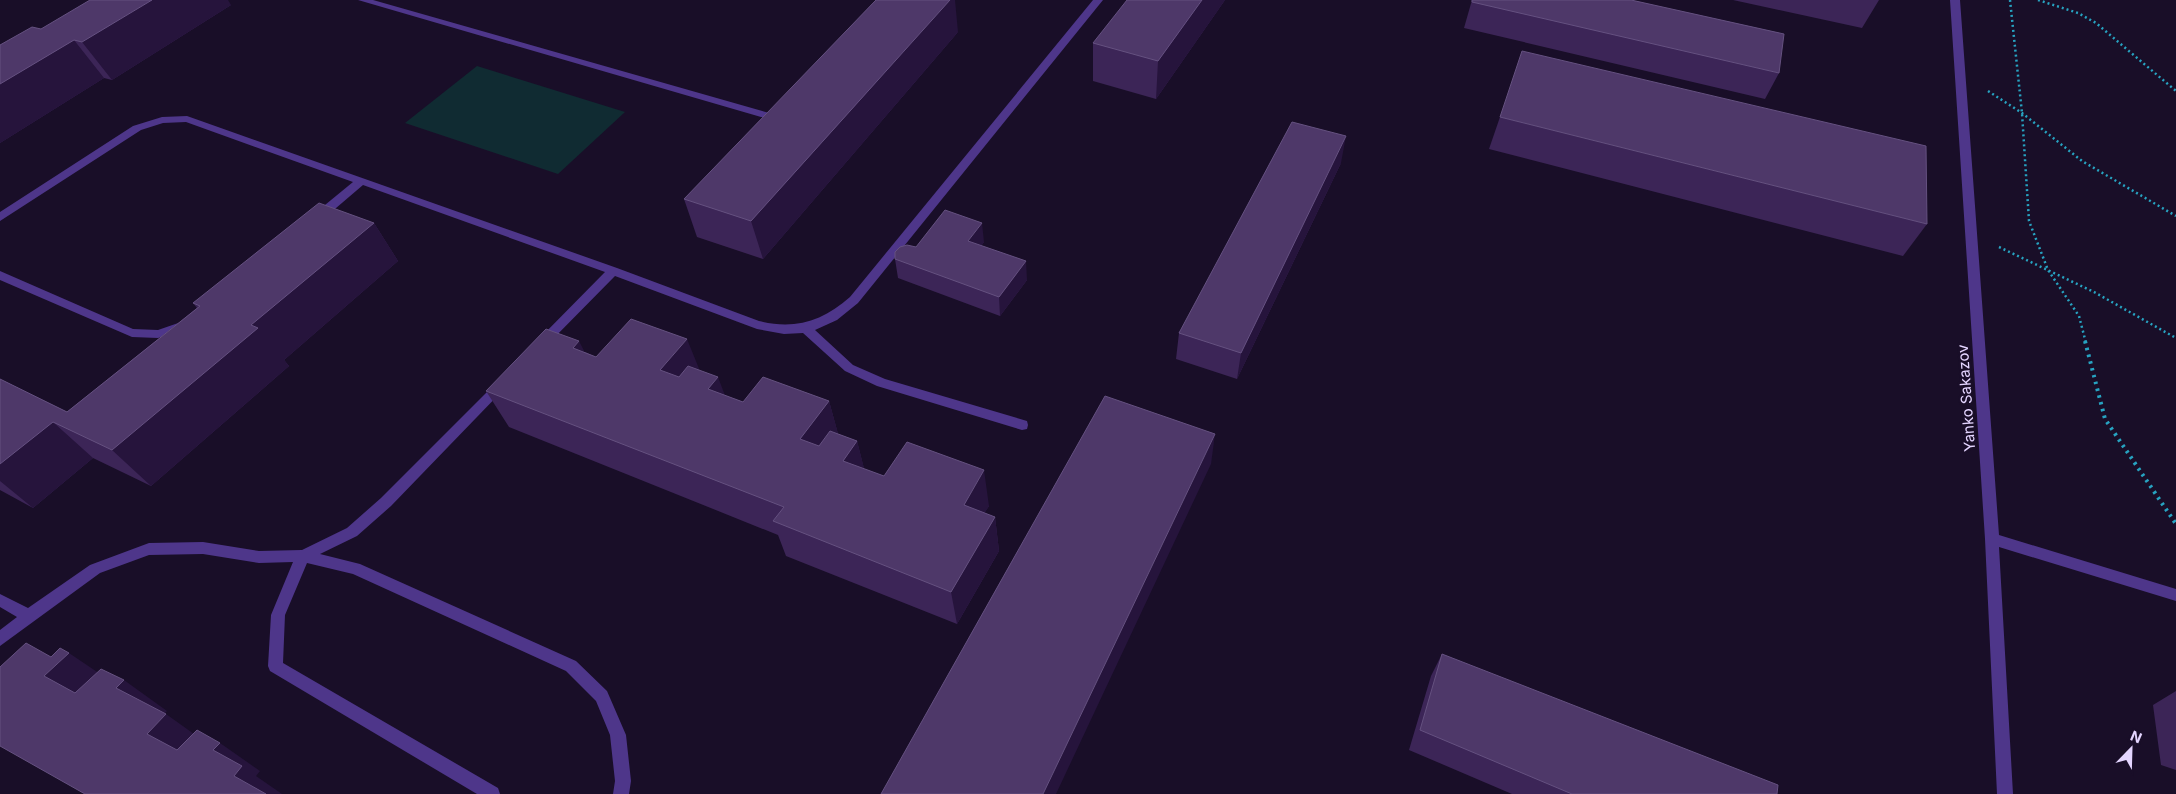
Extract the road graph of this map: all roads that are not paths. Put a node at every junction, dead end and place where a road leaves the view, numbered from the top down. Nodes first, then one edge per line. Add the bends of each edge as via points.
1 (363, 0) edge
2 (1098, 0) edge
3 (1955, 0) edge
4 (765, 115) edge
5 (360, 182) junction
6 (0, 217) edge
7 (308, 226) edge
8 (613, 270) junction
9 (0, 275) edge
10 (196, 318) edge
11 (807, 329) junction
12 (530, 355) edge
13 (510, 376) edge
14 (1022, 425) dead end
15 (1992, 540) junction
16 (303, 556) junction
17 (2176, 595) edge
18 (0, 600) edge
19 (29, 616) junction
20 (0, 639) edge
21 (492, 794) edge
22 (622, 794) edge
23 (2005, 794) edge

1 - 4 street
2 - 11 street via 854,300 842,313
3 - 15 street, Yanko Sakazov
5 - 6 street via 187,119 175,118 137,128
5 - 7 street
5 - 8 street
8 - 11 street via 772,330
8 - 12 street
9 - 10 street via 132,333 158,334 174,330
11 - 14 street via 849,368 881,383
13 - 16 street via 386,502 352,532
15 - 17 street
15 - 23 street, Yanko Sakazov
16 - 19 street via 259,556 203,548 149,549 95,569
16 - 21 street via 278,614 275,666
16 - 22 street via 355,568 571,666 602,696 618,735
18 - 19 street
19 - 20 street

